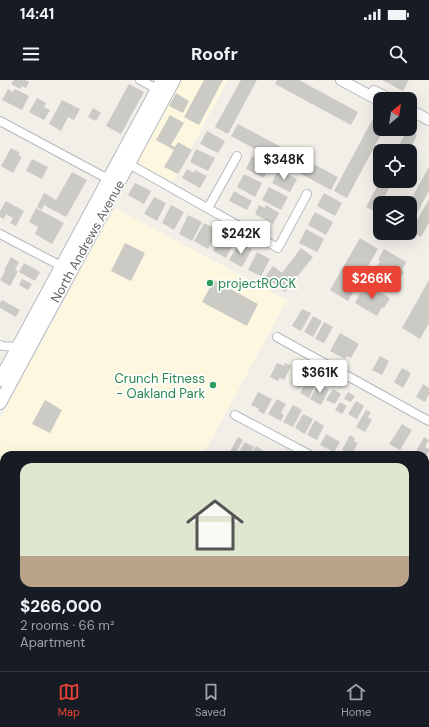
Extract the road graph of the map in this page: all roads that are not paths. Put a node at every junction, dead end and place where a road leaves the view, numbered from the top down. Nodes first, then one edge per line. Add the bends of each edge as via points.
1 (140, 80) edge
2 (174, 80) edge
3 (341, 80) edge
4 (354, 80) edge
5 (160, 84) edge
6 (377, 92) edge
7 (373, 97) edge
8 (417, 114) edge
9 (429, 120) edge
10 (0, 121) edge
11 (417, 121) edge
12 (429, 127) edge
13 (126, 146) junction
14 (237, 156) dead end
15 (129, 164) junction
16 (108, 179) junction
17 (113, 194) junction
18 (307, 194) dead end
19 (208, 208) junction
20 (0, 234) edge
21 (61, 266) junction
22 (277, 337) dead end
23 (1, 346) edge
24 (19, 355) junction
25 (0, 380) edge
26 (0, 403) edge
27 (235, 415) dead end
28 (429, 421) edge
29 (302, 451) edge

1 - 5 street
2 - 15 main road, North Andrews Avenue
3 - 7 street
4 - 6 street
5 - 13 main road, North Andrews Avenue
8 - 9 street
10 - 16 street
11 - 12 street
13 - 15 main road via 125,155
13 - 16 main road, North Andrews Avenue
14 - 19 street
15 - 17 main road, North Andrews Avenue
15 - 19 street
16 - 17 main road via 112,184
16 - 21 main road, North Andrews Avenue
17 - 24 main road, North Andrews Avenue
18 - 19 street via 278,248
20 - 21 street
21 - 24 main road, North Andrews Avenue
22 - 28 street
23 - 24 street
24 - 25 main road, North Andrews Avenue
24 - 26 main road, North Andrews Avenue
27 - 29 street

